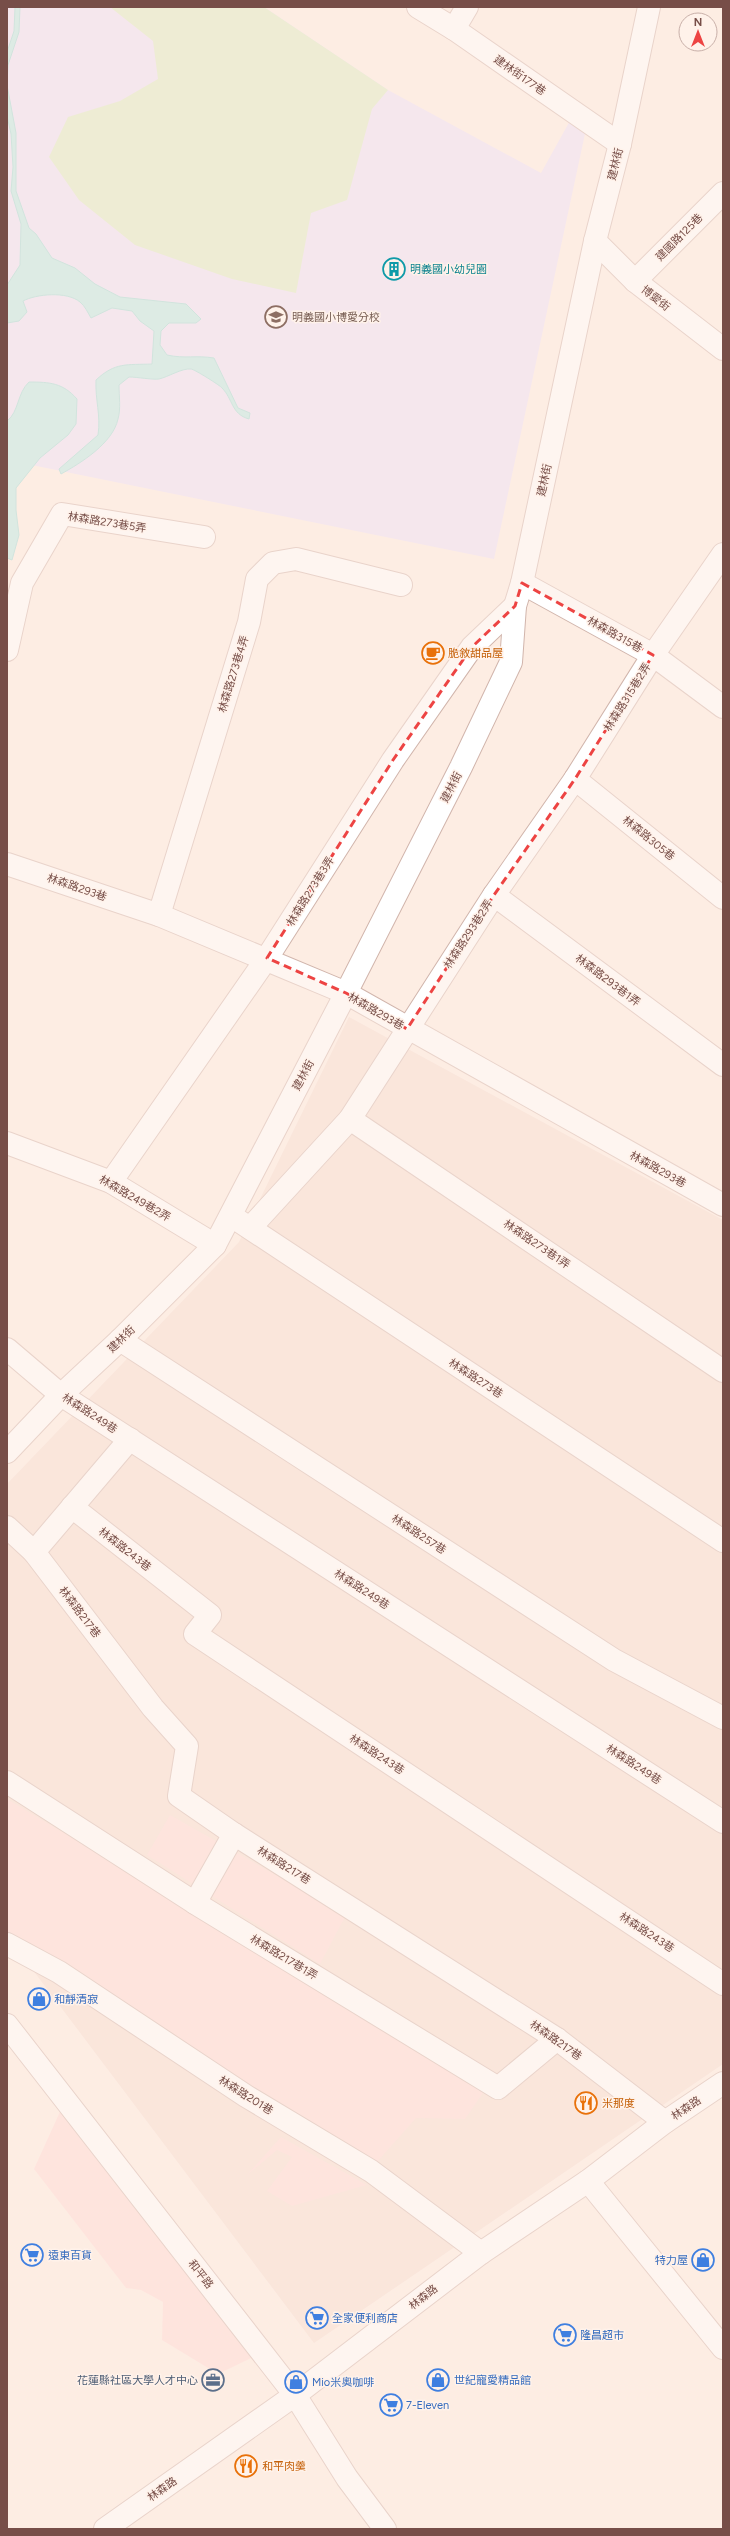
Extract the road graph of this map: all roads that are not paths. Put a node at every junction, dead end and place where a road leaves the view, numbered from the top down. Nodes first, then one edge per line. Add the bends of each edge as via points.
1 (418, 7) edge
2 (467, 7) edge
3 (649, 7) edge
4 (454, 29) junction
5 (620, 144) junction
6 (723, 193) edge
7 (595, 241) junction
8 (635, 281) junction
9 (723, 350) edge
10 (204, 538) dead end
11 (723, 554) edge
12 (716, 579) edge
13 (522, 583) junction
14 (401, 585) dead end
15 (515, 606) junction
16 (7, 650) edge
17 (653, 655) junction
18 (723, 707) edge
19 (575, 779) junction
20 (532, 840) joint
21 (7, 864) edge
22 (494, 895) junction
23 (723, 898) edge
24 (159, 915) junction
25 (268, 958) junction
26 (346, 993) junction
27 (407, 1029) junction
28 (723, 1065) edge
29 (350, 1119) junction
30 (7, 1143) edge
31 (111, 1182) junction
32 (723, 1205) edge
33 (229, 1215) junction
34 (250, 1228) junction
35 (215, 1245) junction
36 (120, 1340) junction
37 (7, 1348) edge
38 (723, 1371) edge
39 (61, 1395) junction
40 (130, 1439) junction
41 (7, 1452) edge
42 (72, 1507) junction
43 (7, 1527) edge
44 (723, 1541) edge
45 (34, 1552) junction
46 (723, 1718) edge
47 (7, 1782) edge
48 (723, 1822) edge
49 (234, 1834) junction
50 (195, 1903) junction
51 (7, 1944) edge
52 (723, 1984) edge
53 (7, 2025) edge
54 (558, 2039) junction
55 (723, 2083) edge
56 (665, 2122) junction
57 (588, 2181) junction
58 (481, 2253) junction
59 (723, 2348) edge
60 (295, 2396) junction
61 (105, 2529) edge
62 (385, 2529) edge

1 - 4 street, 建林街177巷
2 - 4 street
3 - 5 street, 建林街
4 - 5 street, 建林街177巷
5 - 7 street, 建林街
6 - 8 street, 建國路125巷
7 - 8 street, 博愛街
7 - 13 street, 建林街
8 - 9 street, 博愛街
10 - 16 street, 林森路273巷5弄 via 62,514 22,583
11 - 12 street, 林森路315巷2弄
12 - 17 street, 林森路315巷2弄
13 - 15 street, 建林街
13 - 17 street, 林森路315巷
14 - 24 street, 林森路273巷4弄 via 296,559 273,563 256,579 249,622
15 - 25 street, 林森路273巷3弄 via 472,647 393,760
15 - 26 street, 建林街 via 511,662 461,767
17 - 18 street, 林森路315巷
17 - 19 street, 林森路315巷2弄
19 - 20 street, 林森路315巷2弄
19 - 23 street, 林森路305巷
20 - 22 street, 林森路293巷2弄
21 - 24 street, 林森路293巷
22 - 27 street, 林森路293巷2弄
22 - 28 street, 林森路293巷1弄
24 - 25 street, 林森路293巷
25 - 26 street, 林森路293巷
25 - 31 street, 林森路273巷3弄
26 - 27 street, 林森路293巷
26 - 33 street, 建林街
27 - 29 street, 林森路293巷2弄
27 - 32 street, 林森路293巷
29 - 34 street, 林森路293巷2弄
29 - 38 street, 林森路273巷1弄
30 - 31 street, 林森路249巷2弄
31 - 35 street, 林森路249巷2弄
33 - 34 street, 林森路273巷
33 - 35 street, 建林街
34 - 44 street, 林森路273巷
35 - 36 street, 建林街
36 - 39 street, 建林街
36 - 46 street, 林森路257巷 via 614,1660
37 - 39 street, 林森路249巷
39 - 40 street, 林森路249巷
39 - 41 street, 建林街
40 - 42 street
40 - 48 street, 林森路249巷
42 - 45 street
42 - 52 street, 林森路243巷 via 210,1616 195,1634
43 - 45 street, 林森路217巷
45 - 49 street, 林森路217巷 via 153,1708 187,1746 179,1796
47 - 50 street, 林森路217巷1弄
49 - 50 street
49 - 54 street, 林森路217巷
50 - 54 street, 林森路217巷1弄 via 498,2088
51 - 58 street, 林森路201巷 via 59,1972 246,2096 371,2171
53 - 60 street, 和平路
54 - 56 street, 林森路217巷
55 - 56 street, 林森路
56 - 57 street, 林森路
57 - 58 street, 林森路
57 - 59 street
58 - 60 street, 林森路
60 - 61 street, 林森路
60 - 62 street, 和平路 via 347,2478

